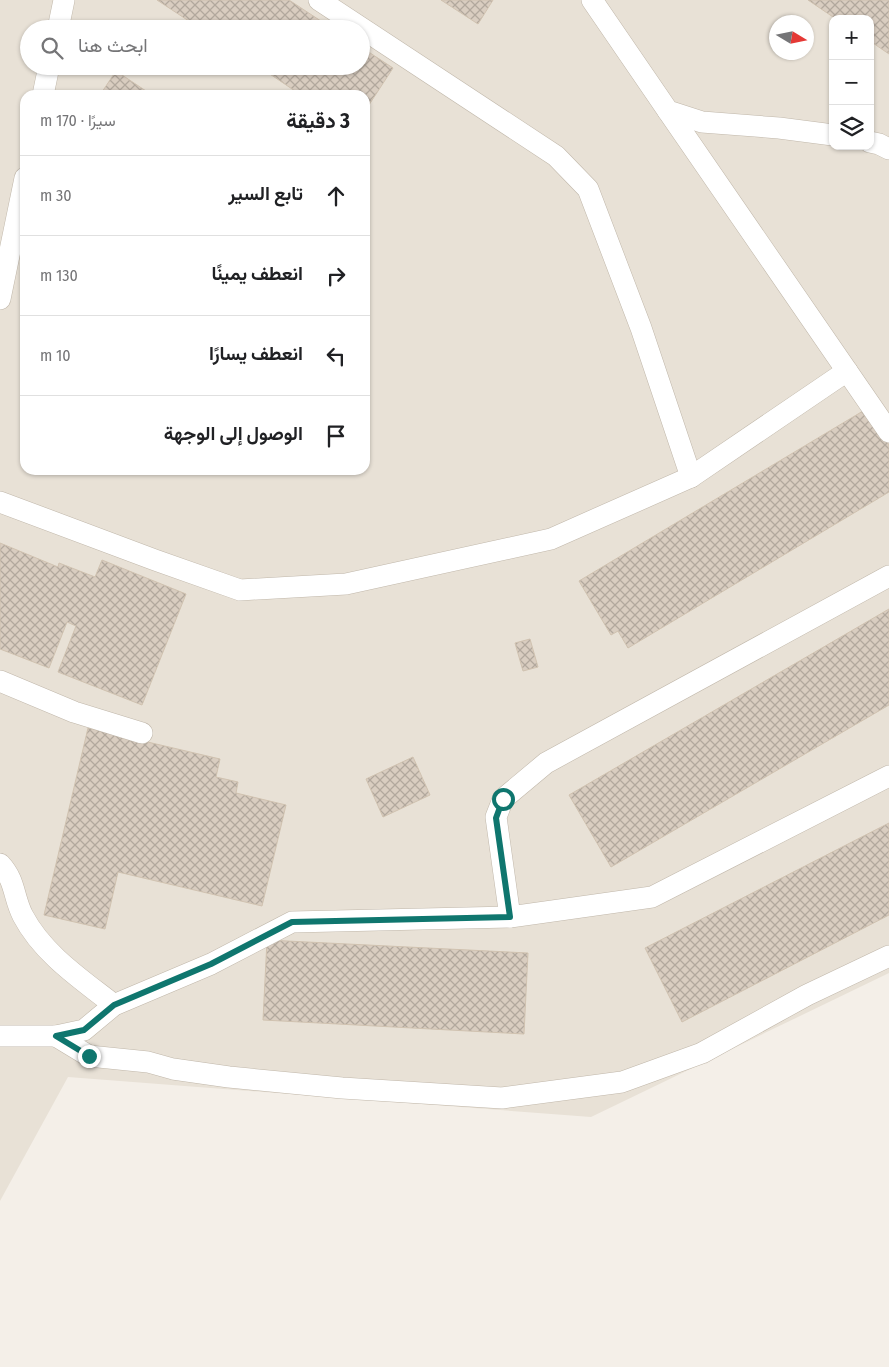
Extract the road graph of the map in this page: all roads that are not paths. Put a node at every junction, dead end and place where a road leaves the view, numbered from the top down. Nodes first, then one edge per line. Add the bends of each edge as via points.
1 (64, 0) edge
2 (319, 0) edge
3 (592, 0) edge
4 (60, 20) edge
5 (349, 20) edge
6 (370, 34) edge
7 (47, 75) edge
8 (44, 90) edge
9 (668, 111) junction
10 (829, 134) edge
11 (874, 143) edge
12 (889, 150) edge
13 (20, 202) edge
14 (0, 299) edge
15 (847, 371) junction
16 (889, 432) edge
17 (690, 476) junction
18 (0, 502) edge
19 (889, 576) edge
20 (0, 681) edge
21 (142, 733) dead end
22 (889, 776) edge
23 (0, 864) edge
24 (510, 917) junction
25 (889, 956) edge
26 (114, 1005) junction
27 (0, 1036) edge
28 (56, 1036) junction

1 - 4 street
2 - 5 street
3 - 9 street
6 - 17 street via 556,156 588,189 641,328
7 - 8 street
9 - 10 street via 702,122
9 - 15 street
11 - 12 street
13 - 14 street
15 - 16 street
15 - 17 street
17 - 18 street via 551,539 346,584 240,590
19 - 24 street via 546,763 503,799 496,818
20 - 21 street via 74,712
22 - 24 street via 652,897
23 - 26 street via 9,873 23,916 42,944
24 - 26 street via 292,922 211,964
25 - 28 street via 807,995 702,1052 622,1082 502,1098 342,1088 173,1070 148,1062 89,1056
26 - 28 street via 84,1030
27 - 28 street

